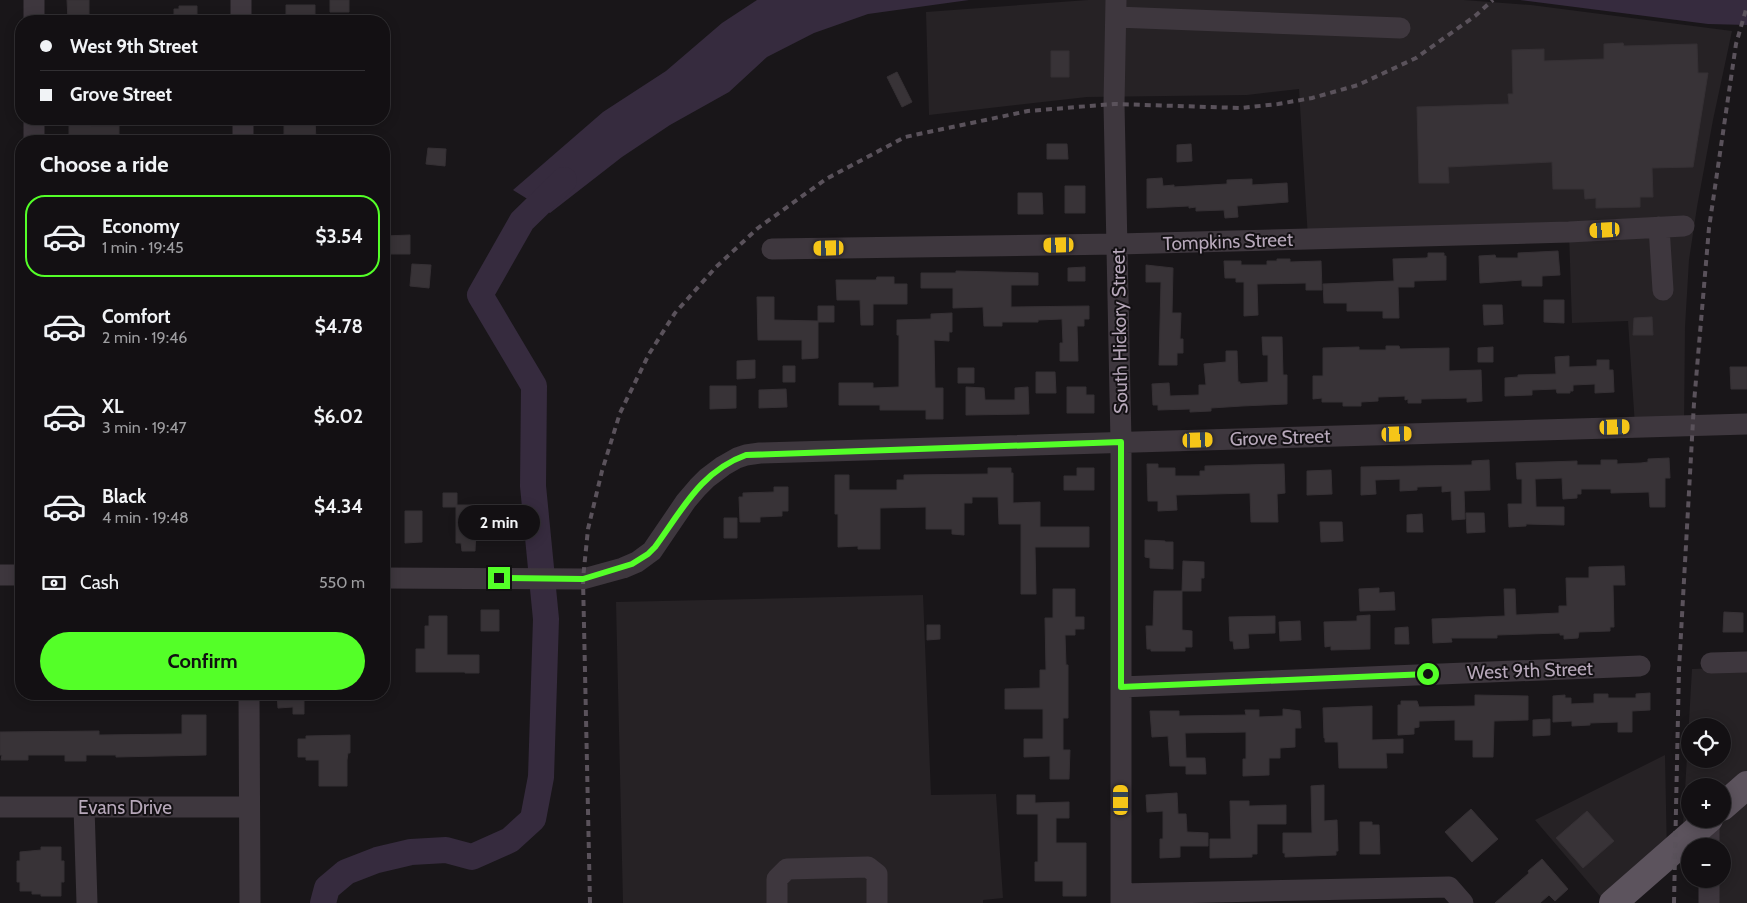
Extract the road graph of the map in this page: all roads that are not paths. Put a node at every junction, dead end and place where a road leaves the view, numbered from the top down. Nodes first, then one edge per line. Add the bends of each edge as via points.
1 (34, 0) edge
2 (241, 0) edge
3 (1116, 8) edge
4 (34, 15) edge
5 (241, 15) edge
6 (1400, 28) dead end
7 (1684, 226) dead end
8 (1659, 227) junction
9 (1118, 244) junction
10 (772, 249) dead end
11 (1663, 290) dead end
12 (1747, 424) edge
13 (1121, 442) junction
14 (0, 575) edge
15 (15, 575) edge
16 (390, 578) edge
17 (1747, 662) edge
18 (1712, 663) dead end
19 (1640, 666) dead end
20 (1121, 687) junction
21 (249, 700) edge
22 (1747, 785) edge
23 (1731, 799) edge
24 (0, 807) edge
25 (84, 807) junction
26 (249, 807) junction
27 (1699, 828) edge
28 (1709, 888) edge
29 (1121, 899) edge
30 (87, 903) edge
31 (250, 903) edge
32 (778, 903) edge
33 (877, 903) edge
34 (1463, 903) edge
35 (1613, 903) edge
36 (1709, 903) edge

1 - 4 street
2 - 5 street
3 - 6 street
3 - 9 street, South Hickory Street via 1114,104
7 - 8 street, Tompkins Street
8 - 9 street, Tompkins Street
8 - 11 street
9 - 10 street, Tompkins Street
9 - 13 street, South Hickory Street
12 - 13 street, Grove Street
13 - 16 street, Grove Street via 746,455 723,466 698,487 655,547 632,564 574,580
13 - 20 street, South Hickory Street
14 - 15 street
17 - 18 street
19 - 20 street, West 9th Street
20 - 29 street, South Hickory Street
21 - 26 street
22 - 23 main road
24 - 25 street, Evans Drive
25 - 26 street, Evans Drive
25 - 30 street
26 - 31 street
27 - 35 main road
28 - 36 street
29 - 34 street via 1449,887
32 - 33 street via 777,879 787,868 868,867 877,874

